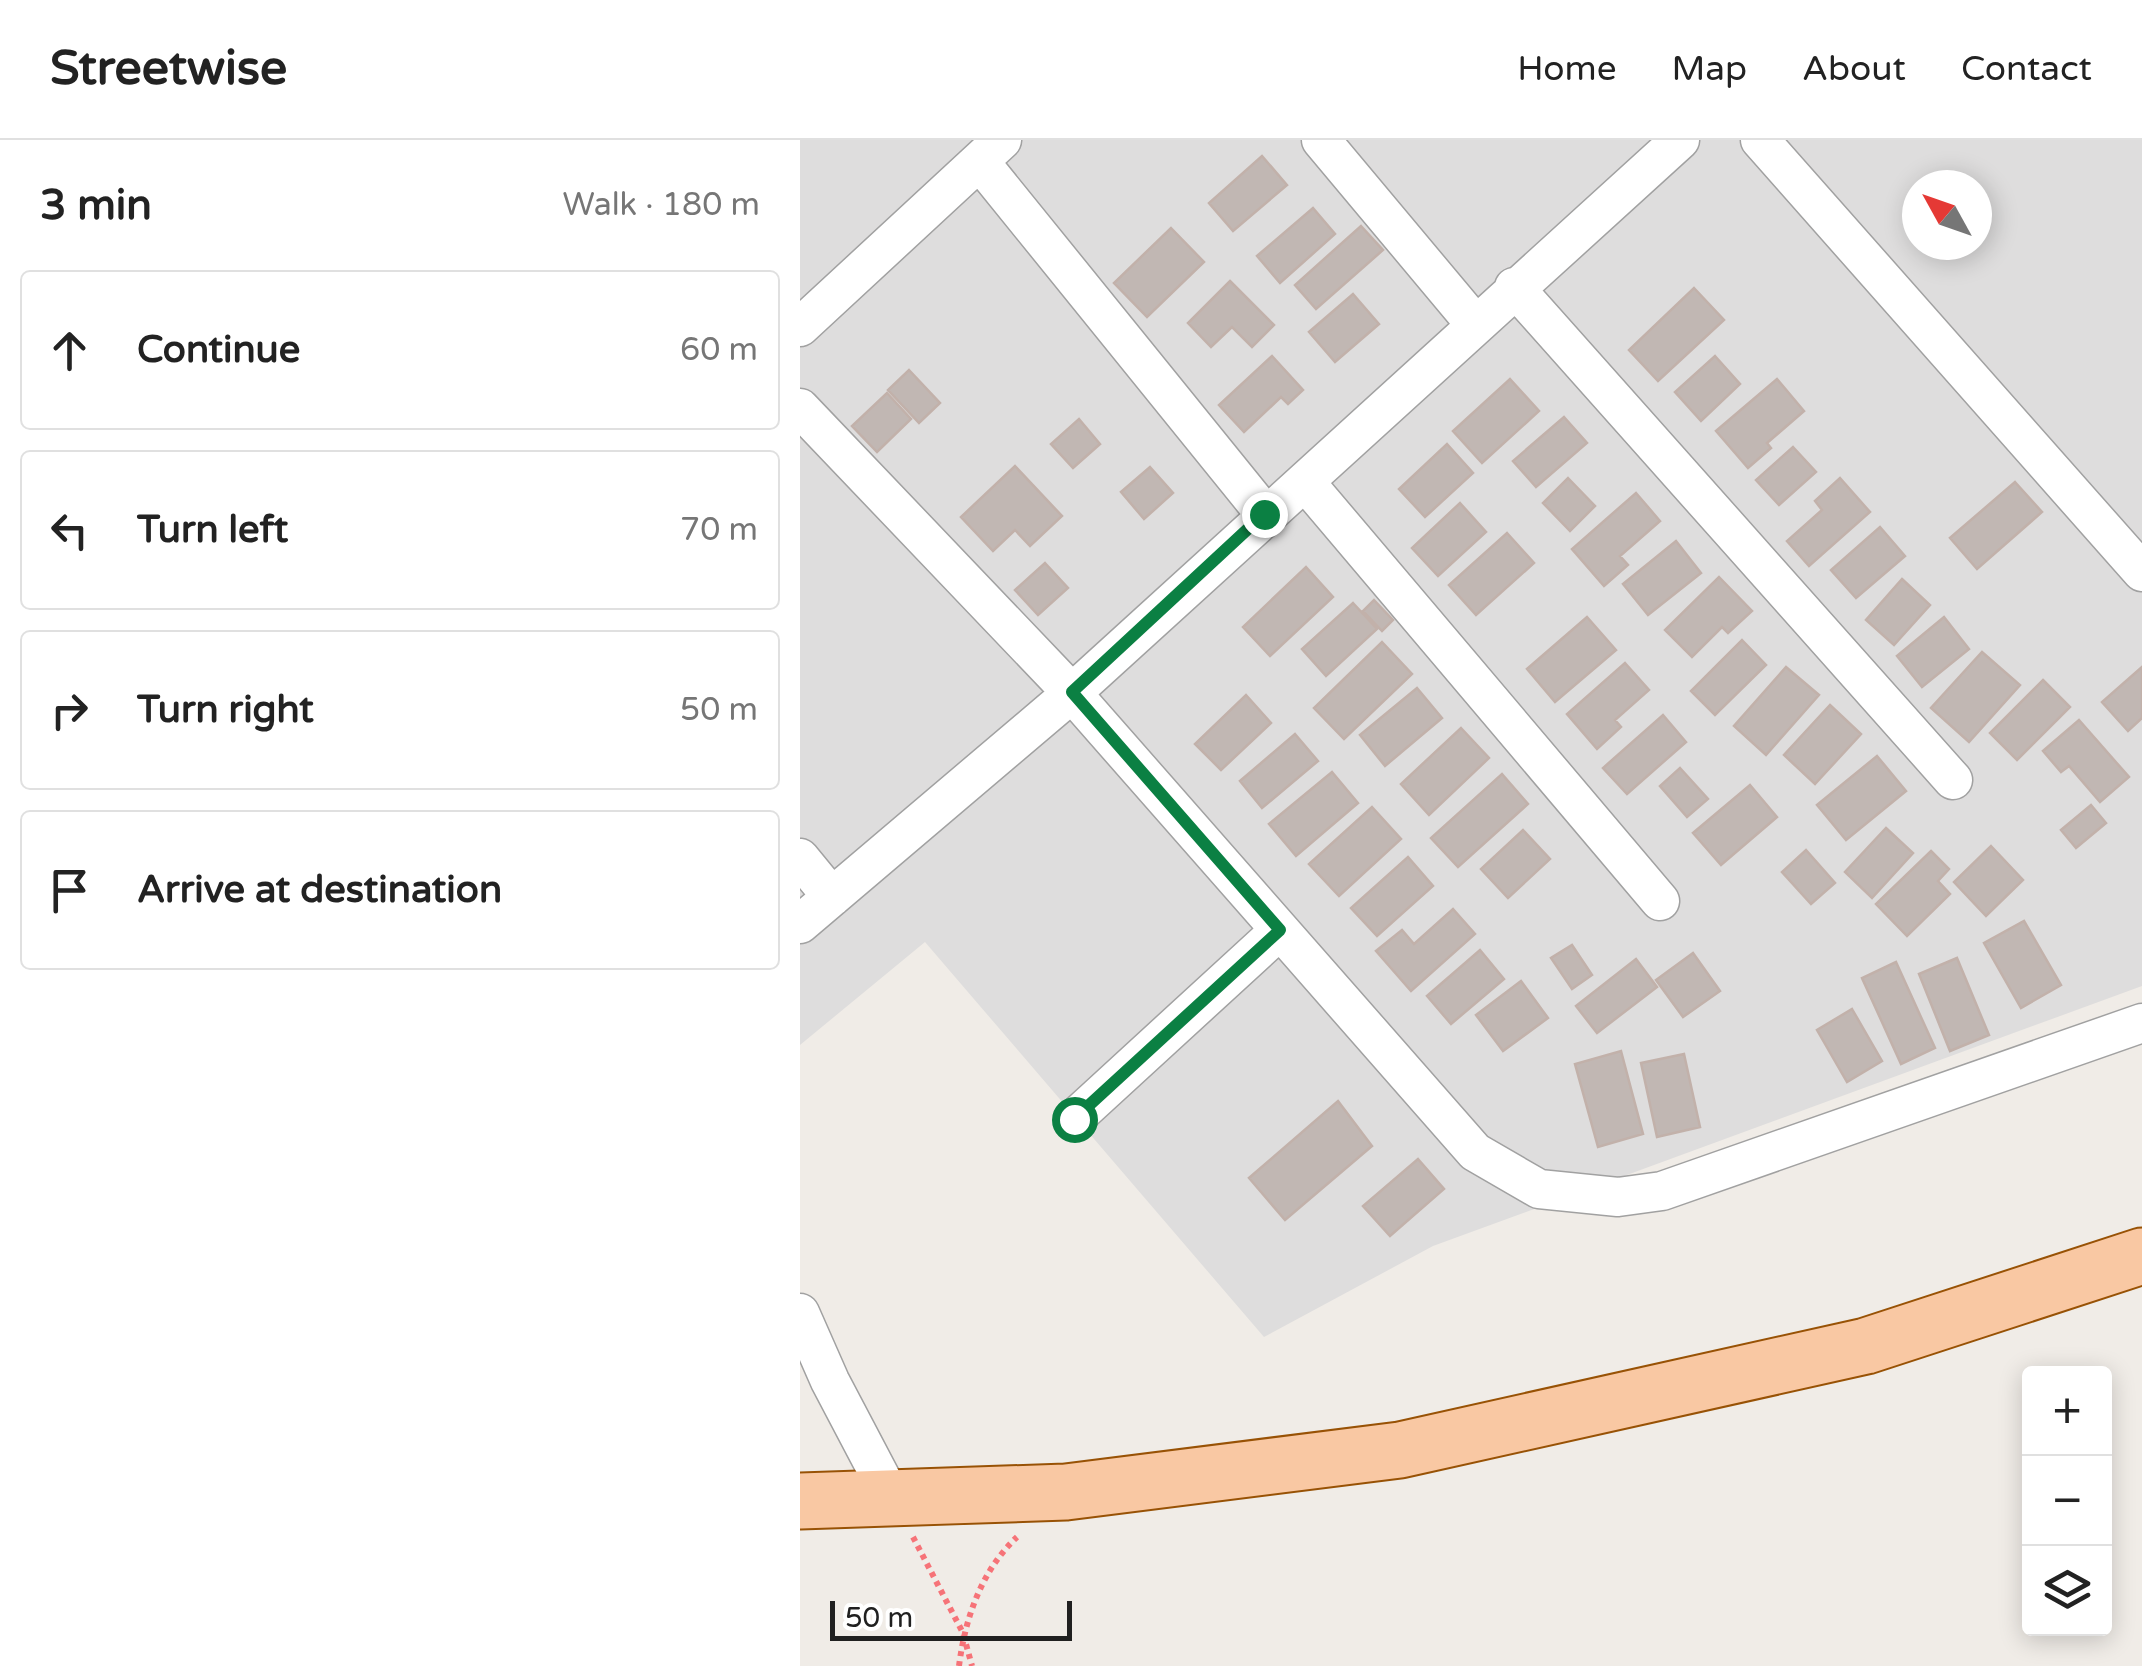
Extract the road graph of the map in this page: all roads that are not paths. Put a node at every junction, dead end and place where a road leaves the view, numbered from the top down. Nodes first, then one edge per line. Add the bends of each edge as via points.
1 (1321, 140) edge
2 (1680, 140) edge
3 (1760, 140) edge
4 (991, 151) edge
5 (1514, 287) junction
6 (1475, 324) junction
7 (800, 327) edge
8 (800, 408) edge
9 (1306, 483) junction
10 (1264, 514) junction
11 (2142, 572) edge
12 (1072, 692) junction
13 (1953, 780) dead end
14 (800, 858) edge
15 (832, 896) junction
16 (1660, 901) dead end
17 (800, 924) edge
18 (1280, 930) junction
19 (2142, 1022) edge
20 (1074, 1119) dead end
21 (2142, 1256) edge
22 (800, 1313) edge
23 (891, 1496) junction
24 (800, 1501) edge

1 - 6 street
2 - 5 street
3 - 11 street
4 - 7 street
4 - 10 street
5 - 6 street
5 - 13 street
6 - 9 street
8 - 12 street
9 - 10 street
9 - 16 street
10 - 12 street
12 - 15 street
12 - 18 street
14 - 15 street
15 - 17 street
18 - 19 street via 1475,1152 1539,1189 1618,1197 1662,1191
18 - 20 street
21 - 23 main road via 1866,1346 1420,1446 1066,1492
22 - 23 street
23 - 24 main road

